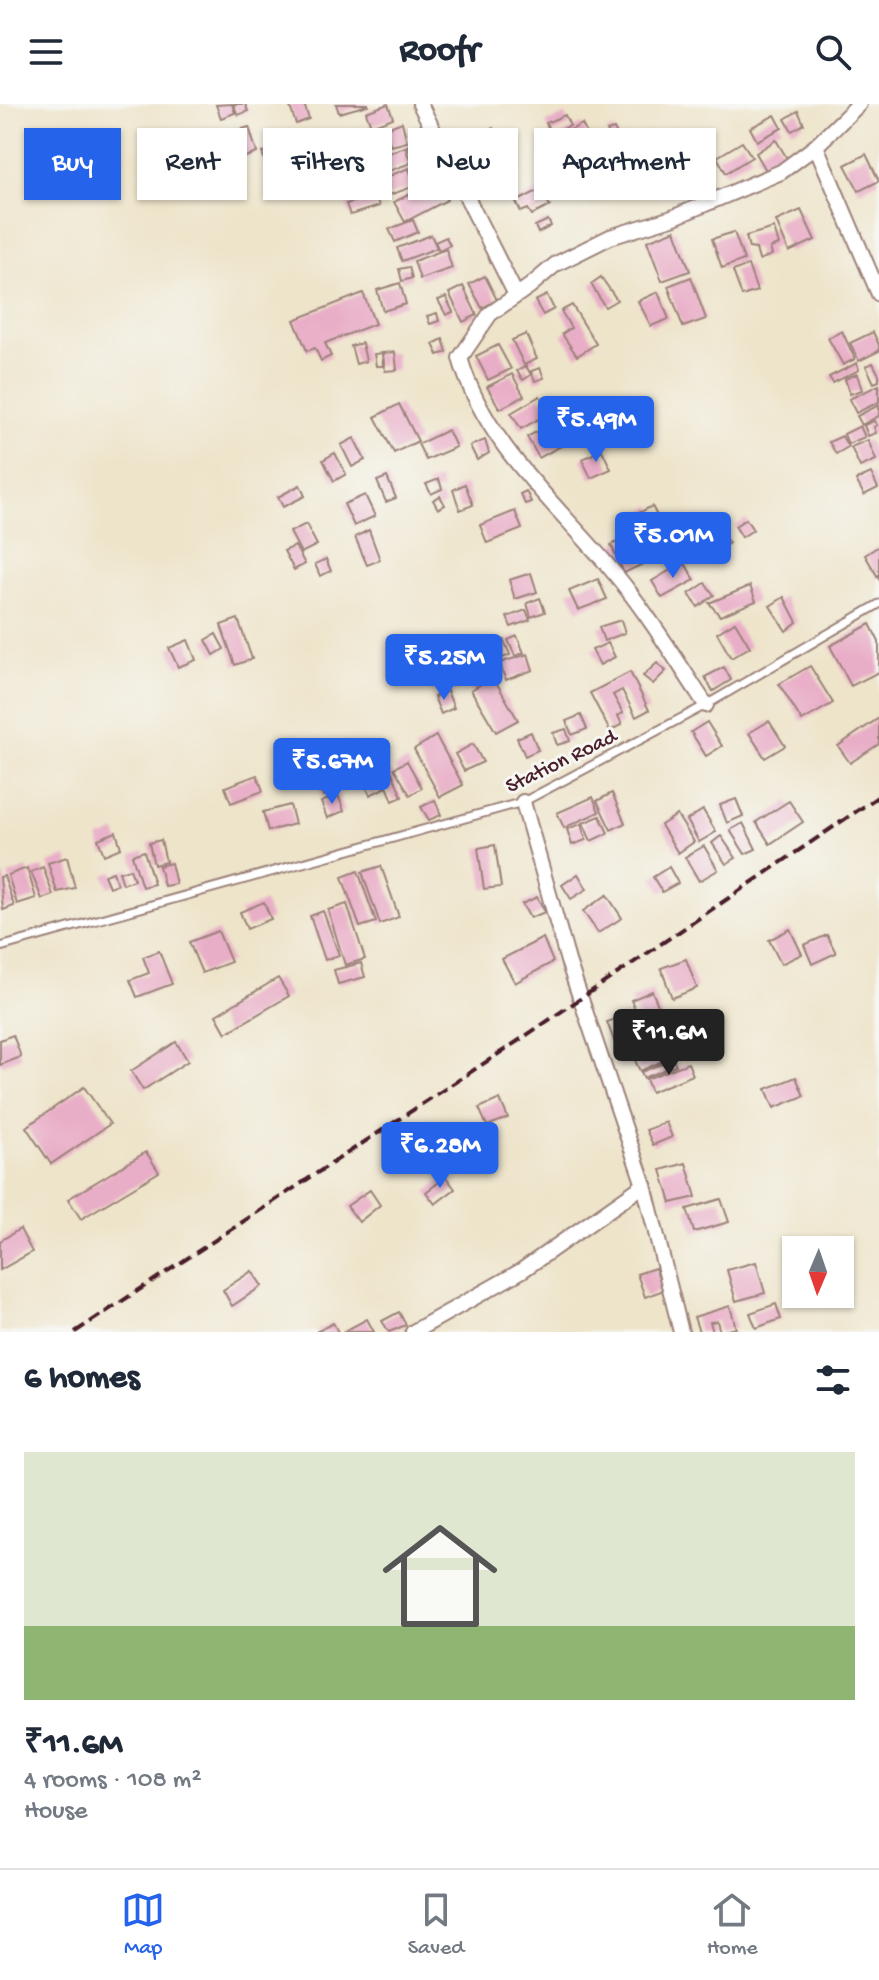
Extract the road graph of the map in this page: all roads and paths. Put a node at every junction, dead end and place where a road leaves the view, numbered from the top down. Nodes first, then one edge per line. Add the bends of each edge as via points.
1 (420, 104) edge
2 (859, 104) edge
3 (816, 146) junction
4 (879, 294) edge
5 (516, 295) junction
6 (879, 604) edge
7 (706, 705) junction
8 (523, 802) junction
9 (0, 947) edge
10 (644, 1185) junction
11 (413, 1332) edge
12 (681, 1332) edge

1 - 5 street
2 - 3 street
3 - 4 street
3 - 5 street via 781,172 672,218 610,237 556,264
5 - 7 street via 490,314 460,358 466,379 523,471 627,588
6 - 7 lane, Station Road
7 - 8 lane, Station Road
8 - 9 lane, Station Road
8 - 10 street via 568,961
10 - 11 street via 521,1271
10 - 12 street

